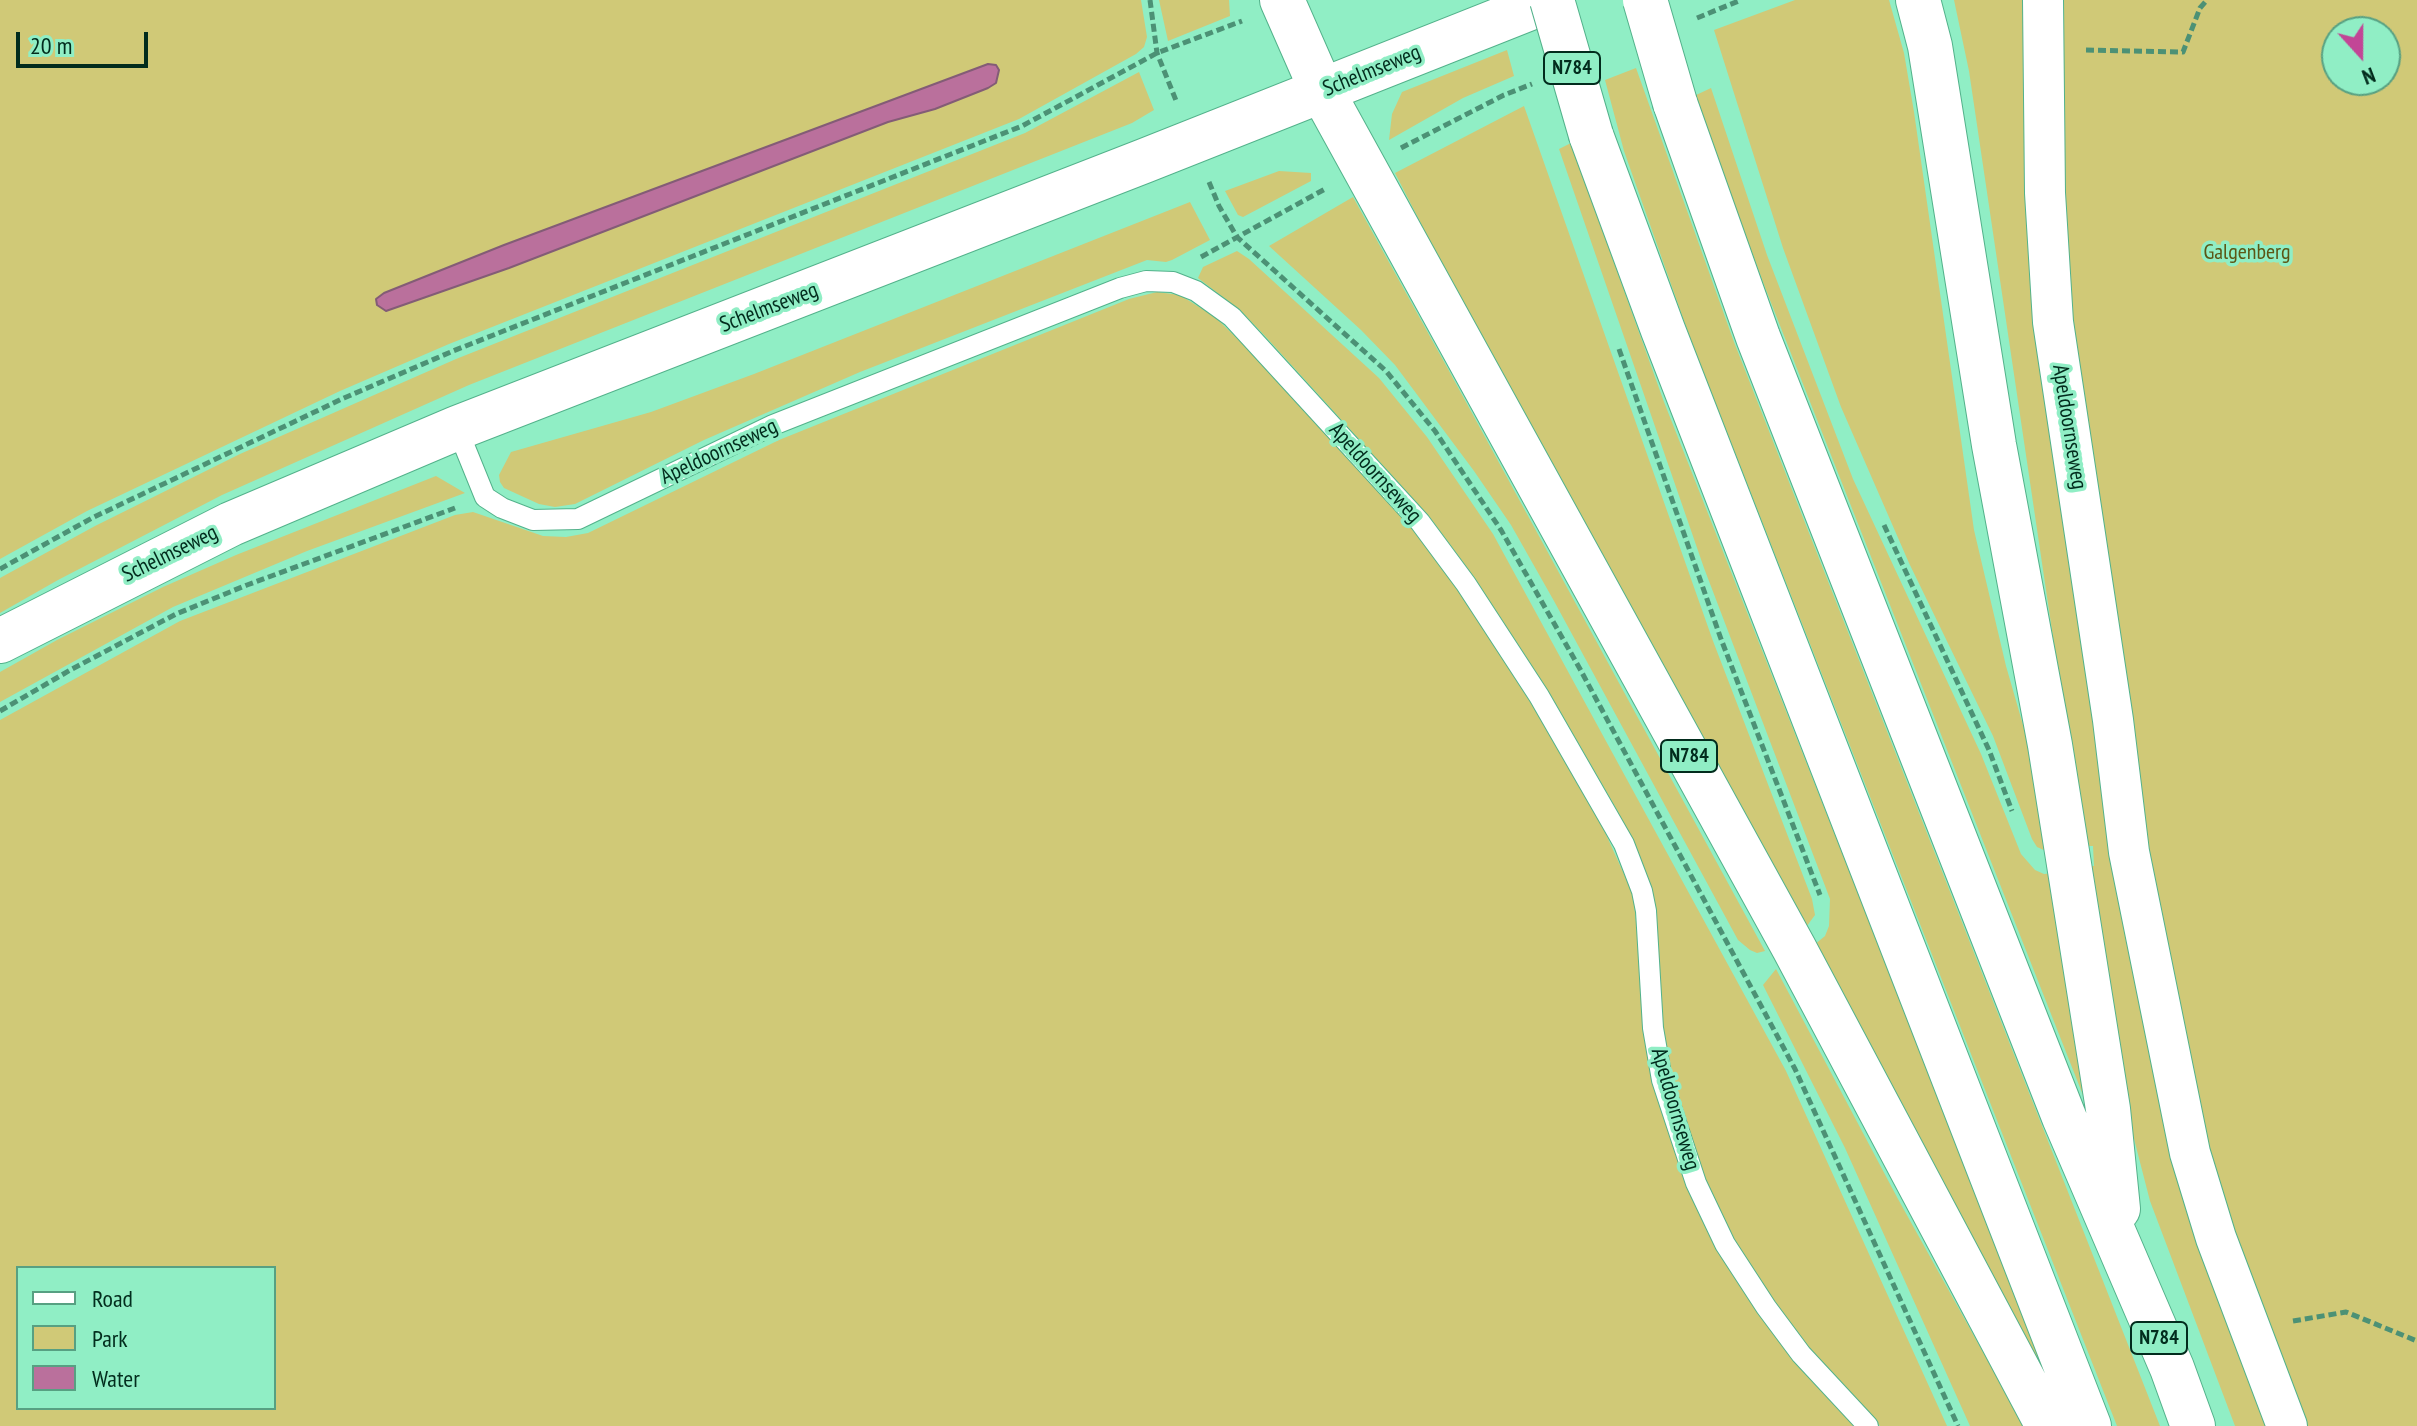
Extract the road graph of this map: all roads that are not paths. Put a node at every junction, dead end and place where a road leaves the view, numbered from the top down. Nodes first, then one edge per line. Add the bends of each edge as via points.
1 (1551, 0) edge
2 (1645, 0) edge
3 (1918, 0) edge
4 (2043, 0) edge
5 (1283, 2) edge
6 (1322, 91) junction
7 (457, 428) junction
8 (0, 641) edge
9 (2122, 1251) junction
10 (1868, 1426) edge
11 (2048, 1426) edge
12 (2089, 1426) edge
13 (2193, 1426) edge
14 (2287, 1426) edge

1 - 6 main road, Schelmseweg
1 - 12 main road, N784, bridge via 1591,135 1663,330
2 - 9 main road, N784, bridge via 1675,103 1758,337 2064,1117
3 - 9 main road, N784 via 2050,745 2108,1109
4 - 14 street, Apeldoornseweg via 2053,322 2129,852 2190,1153 2249,1331
5 - 6 main road
6 - 7 main road, Schelmseweg
6 - 11 main road, N784 via 1794,948
7 - 8 main road, Schelmseweg via 231,524
7 - 10 lane, Apeldoornseweg via 485,497 533,520 578,519 773,425 1120,288 1146,281 1173,282 1196,291 1232,317 1420,522 1539,696 1624,844 1642,891 1662,1080 1696,1183 1725,1244 1766,1307 1801,1354
9 - 13 main road, N784

